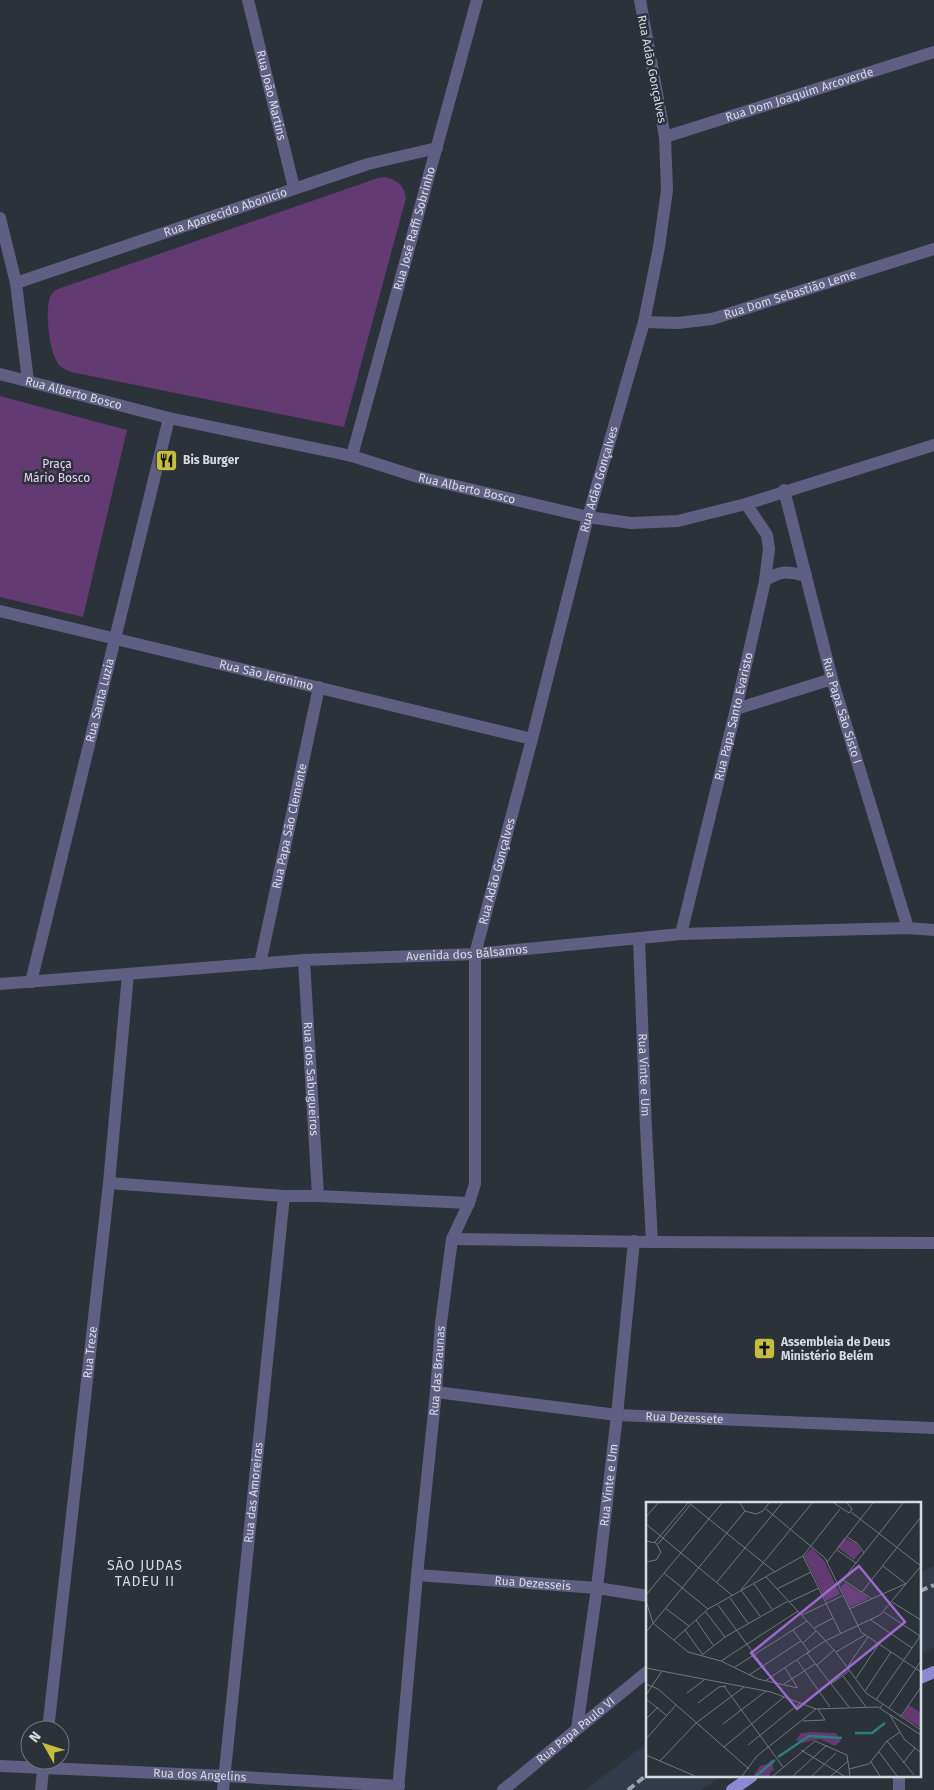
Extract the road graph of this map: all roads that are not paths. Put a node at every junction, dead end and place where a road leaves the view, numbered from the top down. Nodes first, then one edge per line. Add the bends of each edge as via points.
1 (248, 0) edge
2 (477, 0) edge
3 (640, 0) edge
4 (934, 52) edge
5 (665, 137) junction
6 (437, 148) junction
7 (294, 188) junction
8 (0, 218) edge
9 (934, 249) edge
10 (16, 283) junction
11 (644, 322) junction
12 (0, 374) edge
13 (28, 381) junction
14 (169, 418) junction
15 (934, 445) edge
16 (352, 456) junction
17 (784, 490) junction
18 (746, 504) junction
19 (588, 517) junction
20 (806, 576) junction
21 (765, 581) junction
22 (0, 611) edge
23 (115, 639) junction
24 (832, 679) junction
25 (319, 687) junction
26 (736, 709) junction
27 (532, 738) junction
28 (908, 928) junction
29 (934, 930) edge
30 (681, 934) junction
31 (639, 939) junction
32 (475, 954) junction
33 (304, 960) junction
34 (260, 964) junction
35 (128, 974) junction
36 (31, 982) junction
37 (0, 984) edge
38 (110, 1183) junction
39 (284, 1196) junction
40 (318, 1196) junction
41 (469, 1203) junction
42 (452, 1239) junction
43 (634, 1241) junction
44 (652, 1242) junction
45 (934, 1243) edge
46 (436, 1392) junction
47 (617, 1414) junction
48 (934, 1428) edge
49 (417, 1575) junction
50 (597, 1588) junction
51 (646, 1596) edge
52 (934, 1672) edge
53 (646, 1673) edge
54 (922, 1677) edge
55 (49, 1720) edge
56 (577, 1728) junction
57 (20, 1765) edge
58 (0, 1766) edge
59 (70, 1766) edge
60 (43, 1770) edge
61 (225, 1776) junction
62 (749, 1778) edge
63 (399, 1788) edge
64 (41, 1790) edge
65 (223, 1790) edge
66 (503, 1790) edge
67 (732, 1790) edge

1 - 7 street, Rua João Martins
2 - 6 street, Rua José Raffi Sobrinho
3 - 5 street, Rua Adão Gonçalves
4 - 5 street, Rua Dom Joaquim Arcoverde
5 - 11 street, Rua Adão Gonçalves via 667,190
6 - 7 street, Rua Aparecido Abonicio via 368,164
6 - 16 street, Rua José Raffi Sobrinho
7 - 10 street, Rua Aparecido Abonicio
8 - 10 street
9 - 11 street, Rua Dom Sebastião Leme via 712,319
10 - 13 street
11 - 19 street, Rua Adão Gonçalves
12 - 13 street, Rua Alberto Bosco
13 - 14 street, Rua Alberto Bosco
14 - 16 street, Rua Alberto Bosco
14 - 23 street, Rua Santa Luzia
15 - 17 street, Rua Alberto Bosco
16 - 19 street, Rua Alberto Bosco via 418,477
17 - 18 street, Rua Alberto Bosco
17 - 20 street, Rua Papa São Sisto I
18 - 19 street, Rua Alberto Bosco via 678,521 631,523
18 - 21 street, Rua Papa Santo Evaristo via 767,535 769,549
19 - 27 street, Rua Adão Gonçalves
20 - 21 street via 777,572
20 - 24 street, Rua Papa São Sisto I
21 - 26 street, Rua Papa Santo Evaristo
22 - 23 street, Rua São Jerónimo
23 - 25 street, Rua São Jerónimo
23 - 36 street, Rua Santa Luzia
24 - 26 street
24 - 28 street, Rua Papa São Sisto I
25 - 27 street, Rua São Jerónimo
25 - 34 street, Rua Papa São Clemente
26 - 30 street, Rua Papa Santo Evaristo
27 - 32 street, Rua Adão Gonçalves
28 - 29 street, Avenida dos Bálsamos
28 - 30 street, Avenida dos Bálsamos
30 - 31 street, Avenida dos Bálsamos
31 - 32 street, Avenida dos Bálsamos
31 - 44 street, Rua Vinte e Um
32 - 33 street, Avenida dos Bálsamos
32 - 41 street, Rua das Braunas via 475,1184
33 - 34 street, Avenida dos Bálsamos
33 - 40 street, Rua dos Sabugueiros
34 - 35 street, Avenida dos Bálsamos
35 - 36 street, Avenida dos Bálsamos
35 - 38 street, Rua Treze
36 - 37 street, Avenida dos Bálsamos
38 - 39 street
38 - 55 street, Rua Treze
39 - 40 street
39 - 61 street, Rua das Amoreiras
40 - 41 street
41 - 42 street, Rua das Braunas
42 - 43 street
42 - 46 street, Rua das Braunas
43 - 44 street
43 - 47 street, Rua Vinte e Um
44 - 45 street
46 - 47 street, Rua Dezessete
46 - 49 street, Rua das Braunas
47 - 48 street, Rua Dezessete
47 - 50 street, Rua Vinte e Um
49 - 50 street, Rua Dezesseis
49 - 63 street, Rua das Braunas
50 - 51 street, Rua Dezesseis
50 - 56 street, Rua Vinte e Um
52 - 54 main road
53 - 56 street, Rua Papa Paulo VI
56 - 66 street, Rua Papa Paulo VI
57 - 58 street, Rua dos Angelins
59 - 61 street, Rua dos Angelins
60 - 64 street
61 - 63 street, Rua dos Angelins
61 - 65 street, Rua das Amoreiras
62 - 67 main road

